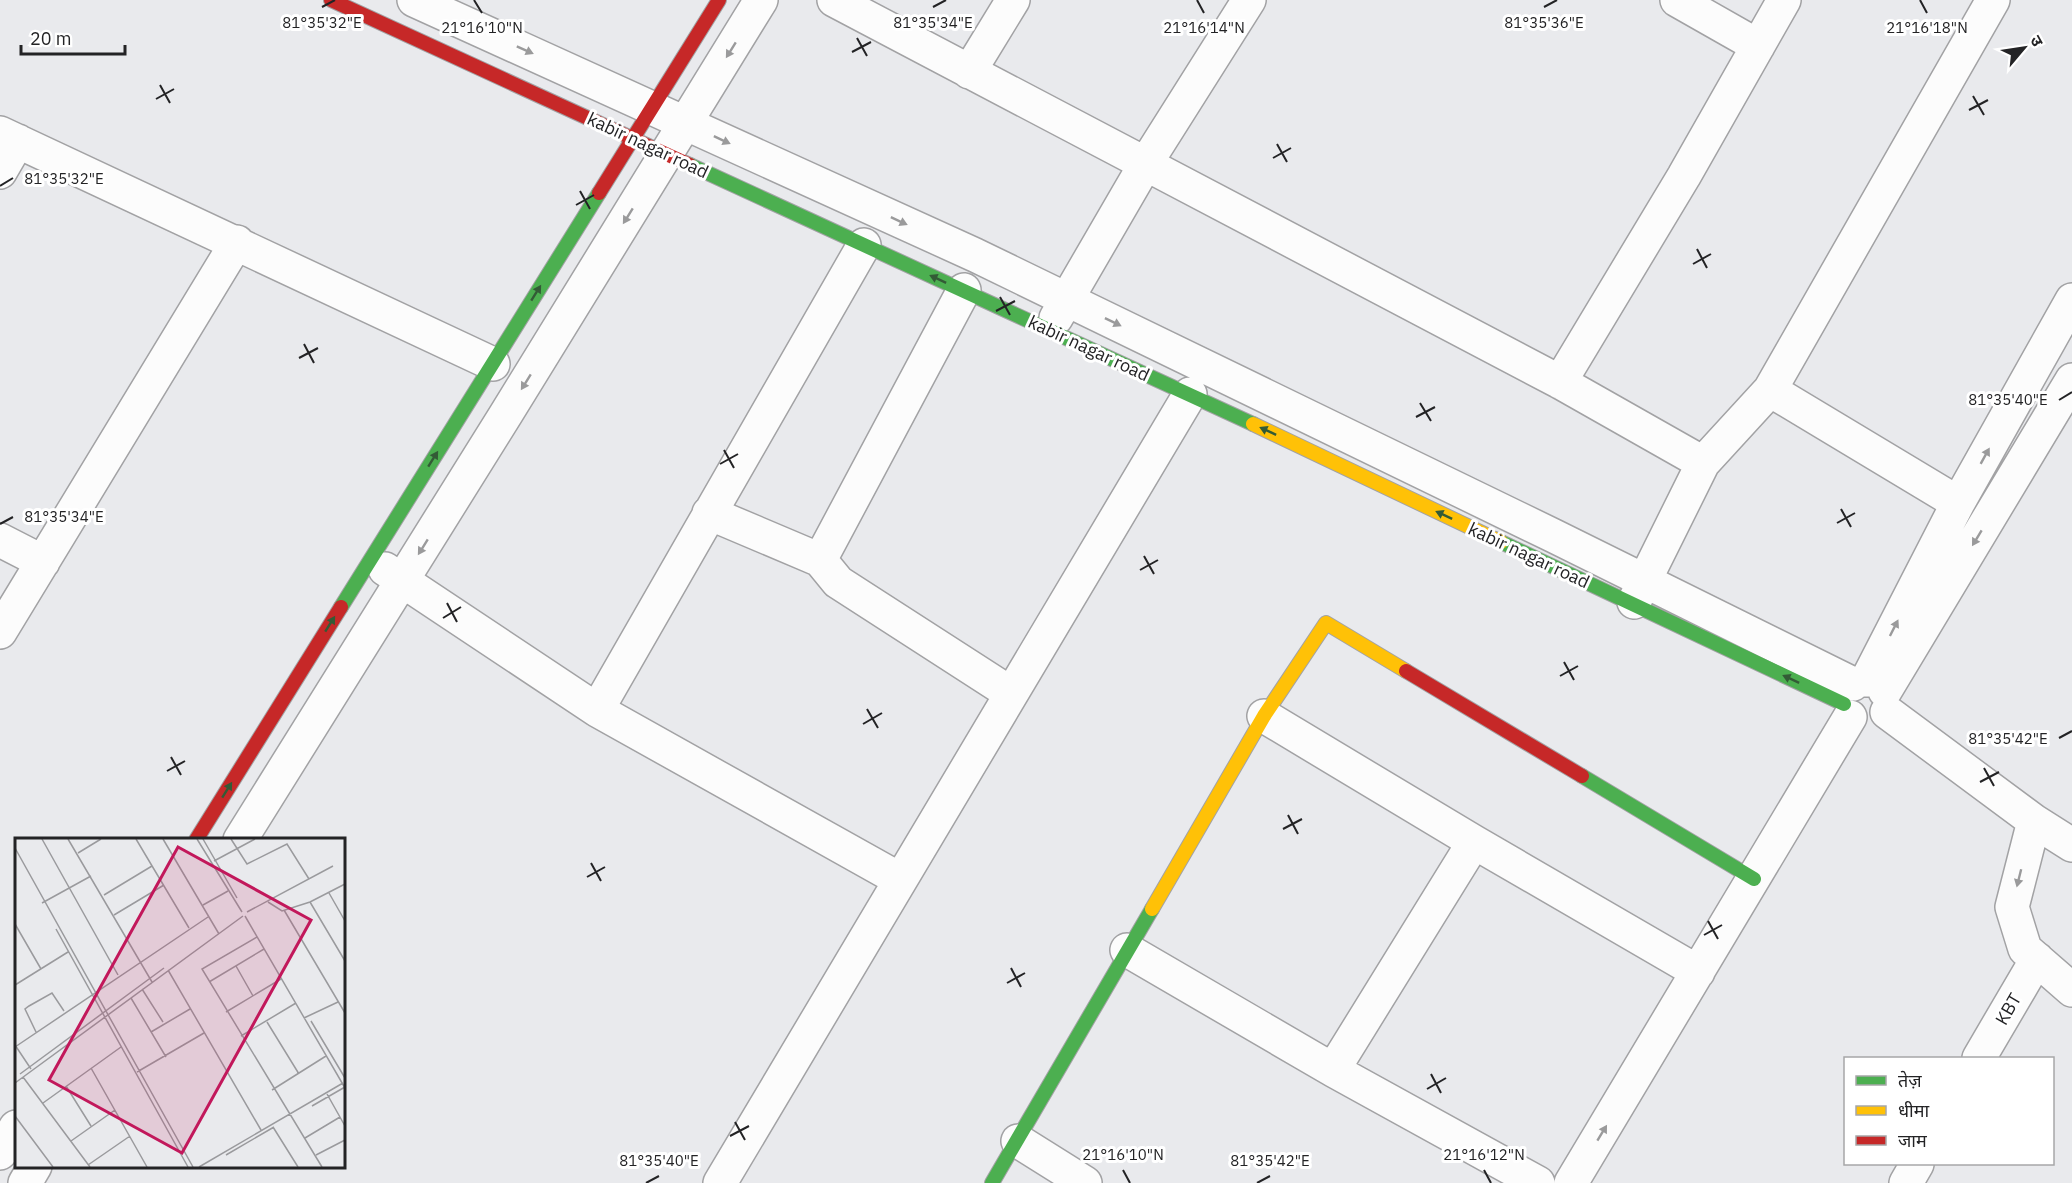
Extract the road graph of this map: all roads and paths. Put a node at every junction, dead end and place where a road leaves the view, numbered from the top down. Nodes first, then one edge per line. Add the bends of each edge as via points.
1 (331, 0) edge
2 (414, 0) edge
3 (719, 0) edge
4 (761, 0) edge
5 (834, 0) edge
6 (1013, 0) edge
7 (1250, 0) edge
8 (1677, 0) edge
9 (1784, 0) edge
10 (1993, 0) edge
11 (1758, 46) junction
12 (969, 72) junction
13 (652, 108) junction
14 (686, 123) junction
15 (9, 137) edge
16 (633, 138) junction
17 (667, 154) junction
18 (1146, 163) junction
19 (0, 172) edge
20 (237, 242) junction
21 (864, 244) junction
22 (964, 290) junction
23 (1067, 300) junction
24 (2072, 300) edge
25 (1049, 330) junction
26 (493, 364) junction
27 (2072, 380) edge
28 (1560, 382) junction
29 (1770, 390) junction
30 (1190, 394) junction
31 (1703, 463) junction
32 (1958, 503) junction
33 (709, 513) junction
34 (0, 540) edge
35 (371, 560) junction
36 (820, 560) junction
37 (43, 562) junction
38 (402, 580) junction
39 (1639, 593) junction
40 (0, 632) edge
41 (1011, 693) junction
42 (1864, 702) junction
43 (597, 710) junction
44 (1264, 716) junction
45 (2034, 821) junction
46 (197, 838) edge
47 (241, 838) edge
48 (1474, 842) junction
49 (2072, 845) edge
50 (899, 879) junction
51 (1754, 879) junction
52 (1127, 950) junction
53 (2037, 959) junction
54 (1698, 972) junction
55 (2072, 990) edge
56 (1980, 1057) edge
57 (1334, 1070) junction
58 (15, 1129) edge
59 (1018, 1141) junction
60 (0, 1153) edge
61 (1916, 1165) edge
62 (34, 1168) edge
63 (25, 1183) edge
64 (720, 1183) edge
65 (992, 1183) edge
66 (1085, 1183) edge
67 (1538, 1183) edge
68 (1571, 1183) edge
69 (1598, 1183) edge
70 (1906, 1183) edge

1 - 16 street, kabir nagar road
2 -> 13 street
3 - 13 street
4 -> 14 street
5 - 12 street
6 - 12 street
7 - 18 street
8 - 11 street
9 - 11 street
10 - 29 street
11 - 28 street
12 - 18 street
13 - 14 street
13 - 16 street
14 - 17 street
14 -> 23 street
15 - 19 street
15 - 20 street
16 - 17 street, kabir nagar road
26 -> 16 street
17 - 21 street, kabir nagar road
17 -> 38 street
18 - 23 street
18 - 28 street
20 - 26 street
20 - 37 street
22 -> 21 street, kabir nagar road
21 - 33 street
22 - 25 street, kabir nagar road
22 - 36 street
23 - 25 street
23 -> 39 street
32 -> 24 street
25 - 30 street, kabir nagar road
35 -> 26 street
27 -> 42 street
28 - 31 street
29 - 31 street
29 - 32 street
39 -> 30 street, kabir nagar road
30 - 41 street
31 - 39 street
42 -> 32 street
33 - 36 street
33 - 43 street
34 - 37 street
35 - 38 street
46 -> 35 street
36 - 41 street via 838,582
37 - 40 street
38 - 43 street
38 - 47 street
39 - 42 street
41 - 50 street
42 - 45 street
42 - 51 street
42 - 69 street
43 - 50 street
44 - 48 street
44 - 51 street via 1326,623
44 - 52 street
45 - 49 street
45 -> 53 street via 2012,907 2025,949
48 - 54 street
48 - 57 street
50 - 64 street
51 - 54 street
52 - 57 street
52 - 59 street
53 - 55 street
53 - 56 street, KBT
68 -> 54 street
57 - 67 street
58 - 60 street
59 - 65 street
59 - 66 street
61 - 70 street
62 - 63 street

